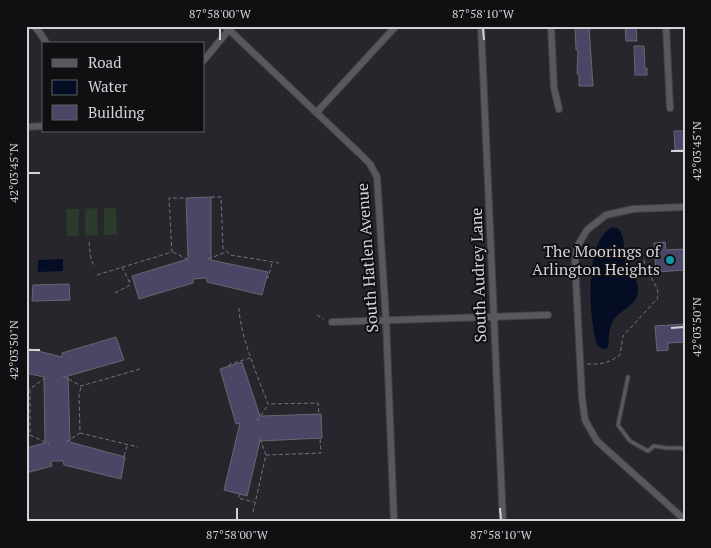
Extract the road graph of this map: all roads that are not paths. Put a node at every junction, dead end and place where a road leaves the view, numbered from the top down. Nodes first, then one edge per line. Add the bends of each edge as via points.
1 (34, 26) edge
2 (396, 26) edge
3 (481, 26) edge
4 (551, 26) edge
5 (666, 26) edge
6 (228, 27) edge
7 (46, 42) edge
8 (205, 59) edge
9 (670, 108) dead end
10 (559, 109) dead end
11 (317, 112) junction
12 (42, 126) edge
13 (26, 127) edge
14 (685, 207) edge
15 (548, 314) dead end
16 (494, 316) junction
17 (386, 320) junction
18 (332, 322) road end
19 (628, 377) dead end
20 (685, 449) edge
21 (685, 520) edge
22 (394, 522) edge
23 (503, 522) edge

1 - 7 street
2 - 11 street
3 - 16 street, South Audrey Lane
4 - 10 street via 554,88
5 - 9 street
6 - 8 street
6 - 11 street, South Hatlen Avenue
11 - 17 street, South Hatlen Avenue via 370,164 377,178
12 - 13 street
14 - 21 street via 633,209 606,215 588,230 577,247 575,263 586,420 604,448
15 - 16 street
16 - 17 street
16 - 23 street, South Audrey Lane
17 - 18 street
17 - 22 street, South Hatlen Avenue
19 - 20 lane via 618,425 630,441 648,451 654,446

